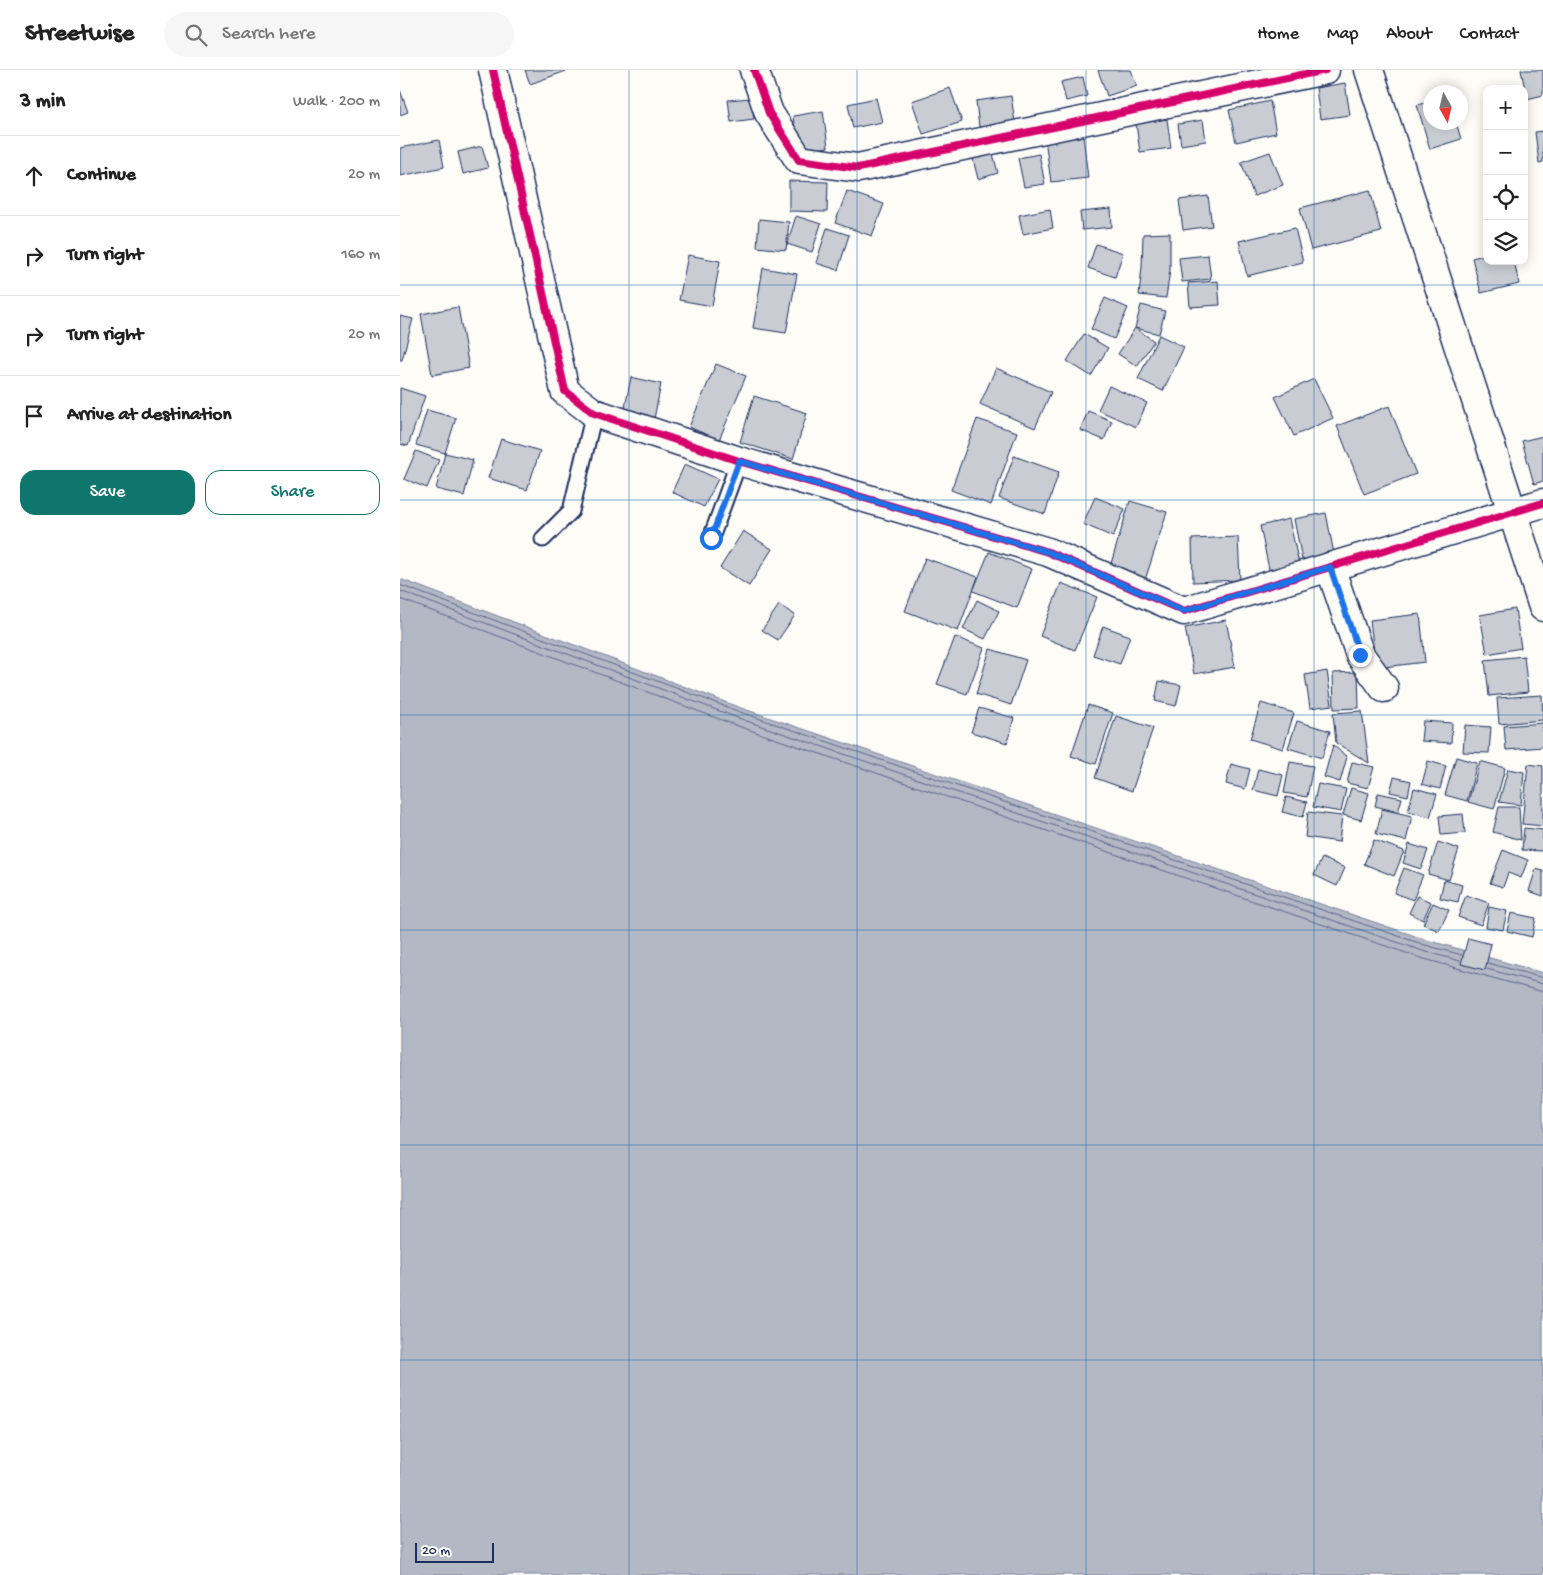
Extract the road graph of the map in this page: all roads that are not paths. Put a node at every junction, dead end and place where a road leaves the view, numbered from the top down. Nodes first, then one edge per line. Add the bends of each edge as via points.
1 (493, 70) edge
2 (754, 70) edge
3 (1324, 70) edge
4 (1369, 70) edge
5 (594, 413) junction
6 (739, 461) junction
7 (1543, 503) edge
8 (1513, 512) junction
9 (711, 538) dead end
10 (543, 539) dead end
11 (1330, 567) junction
12 (1543, 607) edge
13 (1384, 688) dead end

1 - 5 street via 565,391
2 - 3 street via 769,113 799,160 858,168
4 - 8 street
5 - 6 street
5 - 10 lane via 572,511
6 - 9 lane
6 - 11 street via 1048,552 1184,611
7 - 8 street
8 - 11 street
8 - 12 street
11 - 13 street via 1360,655

